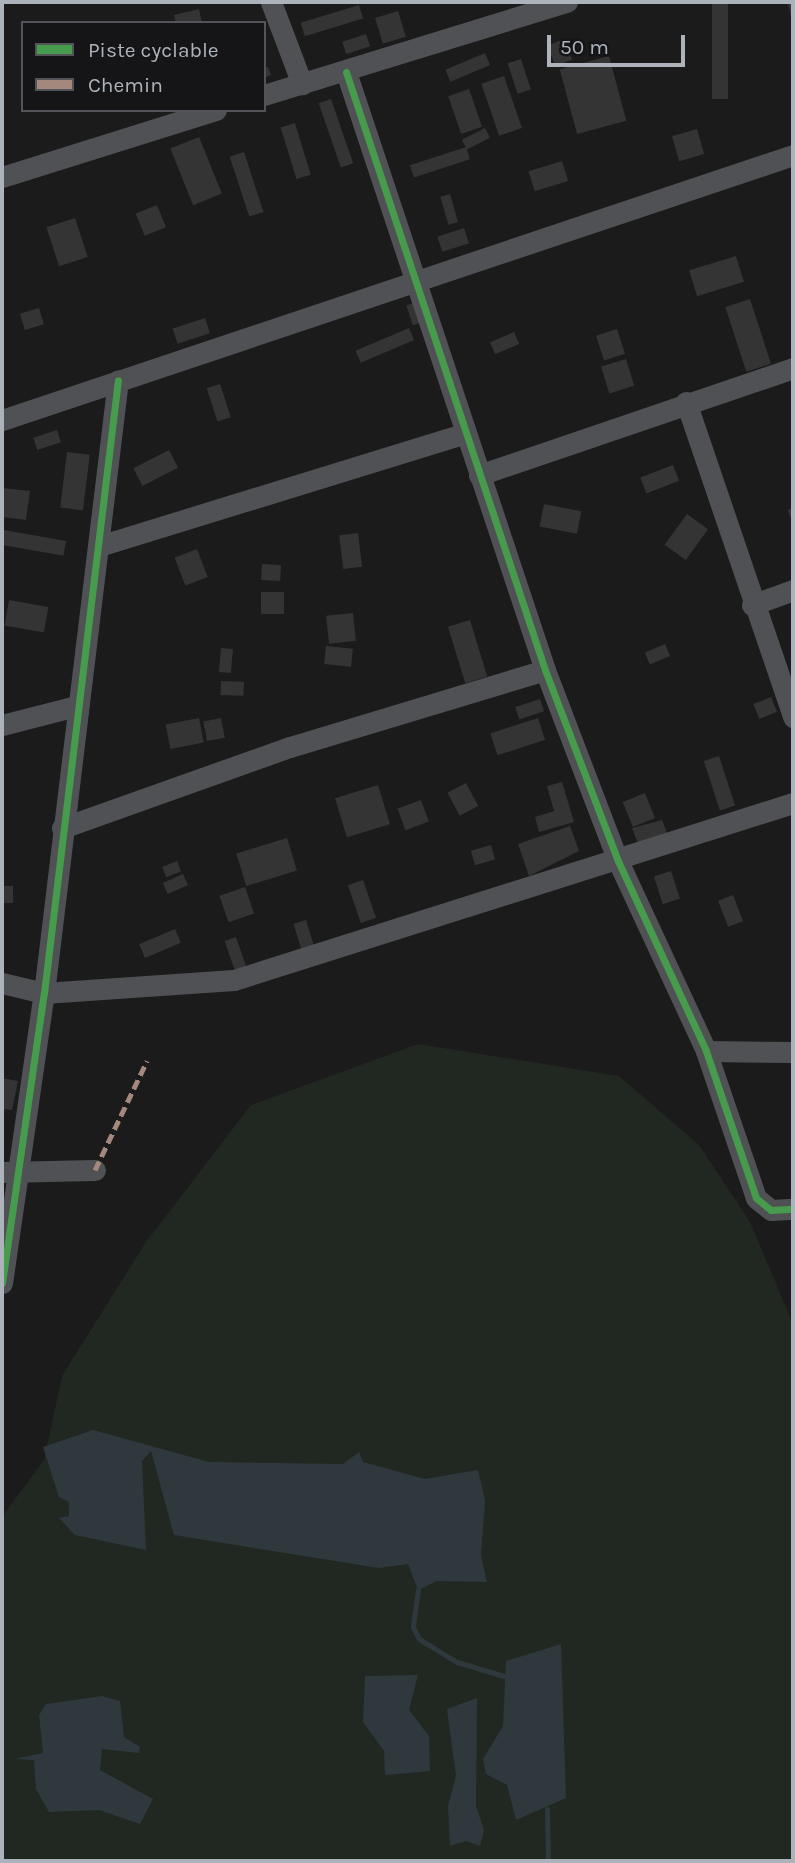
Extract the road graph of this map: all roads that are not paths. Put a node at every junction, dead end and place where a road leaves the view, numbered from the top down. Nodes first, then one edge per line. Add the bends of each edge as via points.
1 (271, 2) edge
2 (567, 2) edge
3 (346, 72) junction
4 (302, 83) junction
5 (266, 94) edge
6 (210, 112) edge
7 (793, 155) edge
8 (2, 177) edge
9 (419, 281) junction
10 (793, 368) edge
11 (118, 380) junction
12 (686, 402) junction
13 (2, 420) edge
14 (466, 433) junction
15 (480, 475) junction
16 (99, 546) junction
17 (793, 590) edge
18 (752, 605) junction
19 (545, 670) junction
20 (76, 706) junction
21 (793, 717) edge
22 (2, 725) edge
23 (793, 803) edge
24 (62, 828) junction
25 (618, 860) junction
26 (2, 983) edge
27 (44, 993) junction
28 (706, 1051) junction
29 (793, 1052) edge
30 (95, 1170) dead end
31 (9, 1171) edge
32 (793, 1209) edge
33 (2, 1283) edge

1 - 4 street
2 - 3 street
3 - 4 street
3 - 9 street
4 - 5 street
6 - 8 street
7 - 9 street
9 - 11 street
9 - 14 street
10 - 12 street
11 - 13 street
11 - 16 street
12 - 15 street
12 - 18 street
14 - 15 street
14 - 16 street
15 - 19 street
16 - 20 street
17 - 18 street
18 - 21 street
19 - 24 street via 290,747
19 - 25 street
20 - 22 street
20 - 24 street
23 - 25 street
24 - 27 street
25 - 27 street via 234,980
25 - 28 street
26 - 27 street
27 - 31 street
28 - 29 street
28 - 32 street via 756,1198 771,1210
30 - 31 street
31 - 33 street

